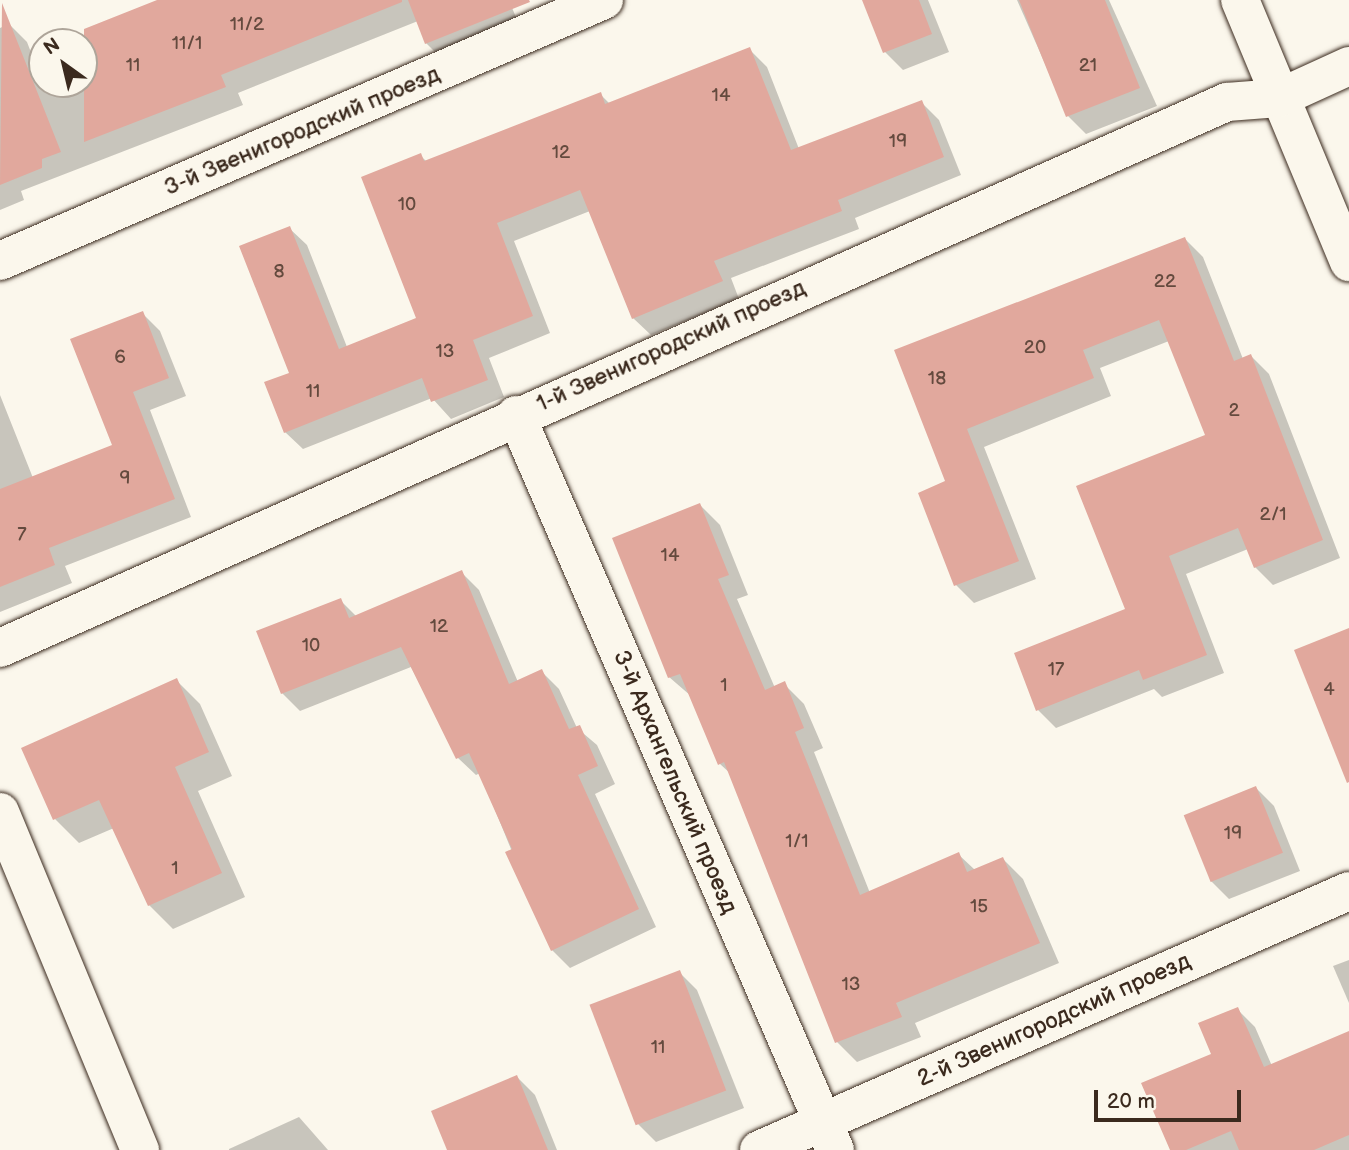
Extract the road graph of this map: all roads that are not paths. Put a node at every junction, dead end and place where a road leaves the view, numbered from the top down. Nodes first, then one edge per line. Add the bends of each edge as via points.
1 (604, 0) edge
2 (1240, 0) edge
3 (1349, 66) edge
4 (1279, 98) junction
5 (0, 261) edge
6 (1349, 262) edge
7 (516, 415) junction
8 (0, 648) edge
9 (0, 812) edge
10 (1349, 891) edge
11 (828, 1136) edge
12 (140, 1150) edge
13 (759, 1150) edge

1 - 5 street, 3-й Звенигородский проезд
2 - 4 street
3 - 4 street, 1-й Звенигородский проезд
4 - 6 street
4 - 7 street, 1-й Звенигородский проезд via 1227,102
7 - 8 street, 1-й Звенигородский проезд
7 - 11 street, 3-й Архангельский проезд
9 - 12 street
10 - 11 street, 2-й Звенигородский проезд
11 - 13 street, 2-й Звенигородский проезд

